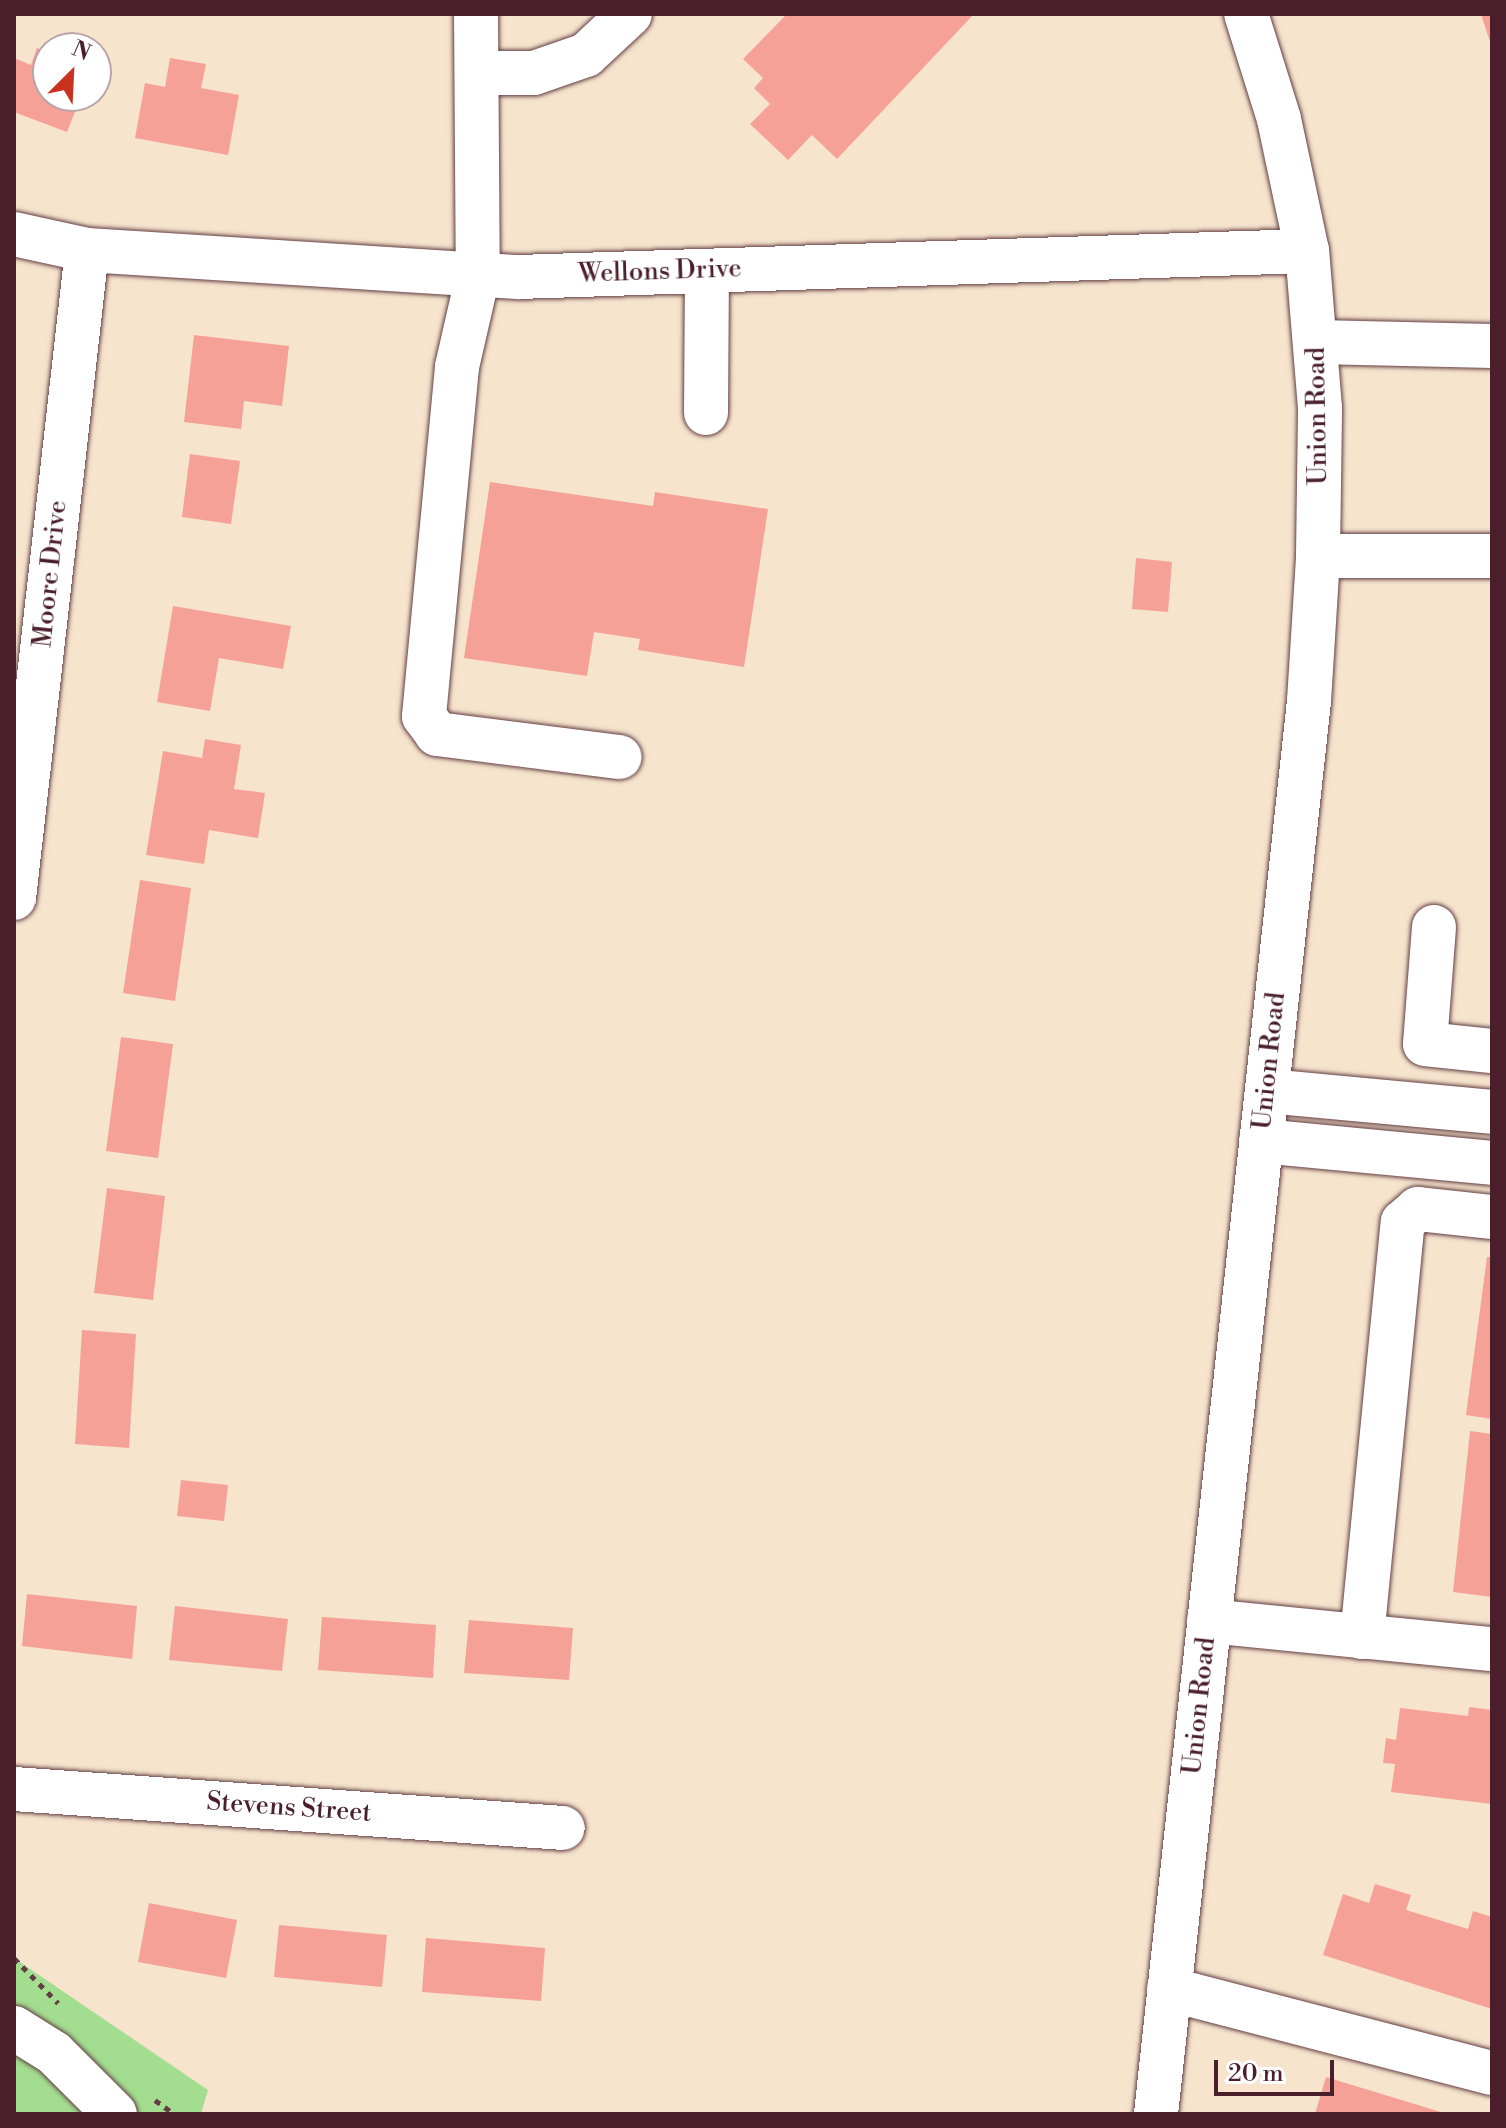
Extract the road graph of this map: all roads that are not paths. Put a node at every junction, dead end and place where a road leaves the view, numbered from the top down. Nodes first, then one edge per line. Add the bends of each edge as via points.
1 (476, 14) edge
2 (630, 14) edge
3 (1246, 14) edge
4 (477, 73) junction
5 (14, 234) edge
6 (87, 250) junction
7 (1307, 251) junction
8 (707, 271) junction
9 (478, 275) junction
10 (1317, 342) junction
11 (1492, 346) edge
12 (706, 413) dead end
13 (1318, 556) junction
14 (1492, 556) edge
15 (620, 757) dead end
16 (14, 898) edge
17 (1434, 927) dead end
18 (1492, 1051) edge
19 (1267, 1091) junction
20 (1492, 1112) edge
21 (1261, 1141) junction
22 (1492, 1163) edge
23 (1492, 1217) edge
24 (1209, 1621) junction
25 (1362, 1637) junction
26 (1492, 1649) edge
27 (14, 1789) edge
28 (563, 1828) dead end
29 (1169, 1989) junction
30 (14, 2028) edge
31 (1492, 2073) edge
32 (115, 2114) edge
33 (1156, 2114) edge

1 - 4 street
2 - 4 street via 586,55 534,73
3 - 7 street, Union Road via 1279,119
4 - 9 street
5 - 6 street, Wellons Drive
6 - 9 street, Wellons Drive
6 - 16 street, Moore Drive
7 - 8 street, Wellons Drive
7 - 10 street, Union Road
8 - 9 street, Wellons Drive
8 - 12 street
9 - 15 street via 457,367 424,716 437,734
10 - 11 street
10 - 13 street, Union Road
13 - 14 street
13 - 19 street, Union Road via 1309,701
17 - 18 street via 1425,1044
19 - 20 street
19 - 21 street, Union Road
21 - 22 street
21 - 24 street, Union Road
23 - 25 street via 1418,1209 1403,1222
24 - 25 street
24 - 29 street, Union Road
25 - 26 street
27 - 28 street, Stevens Street
29 - 31 street
29 - 33 street, Union Road
30 - 32 street via 54,2053

